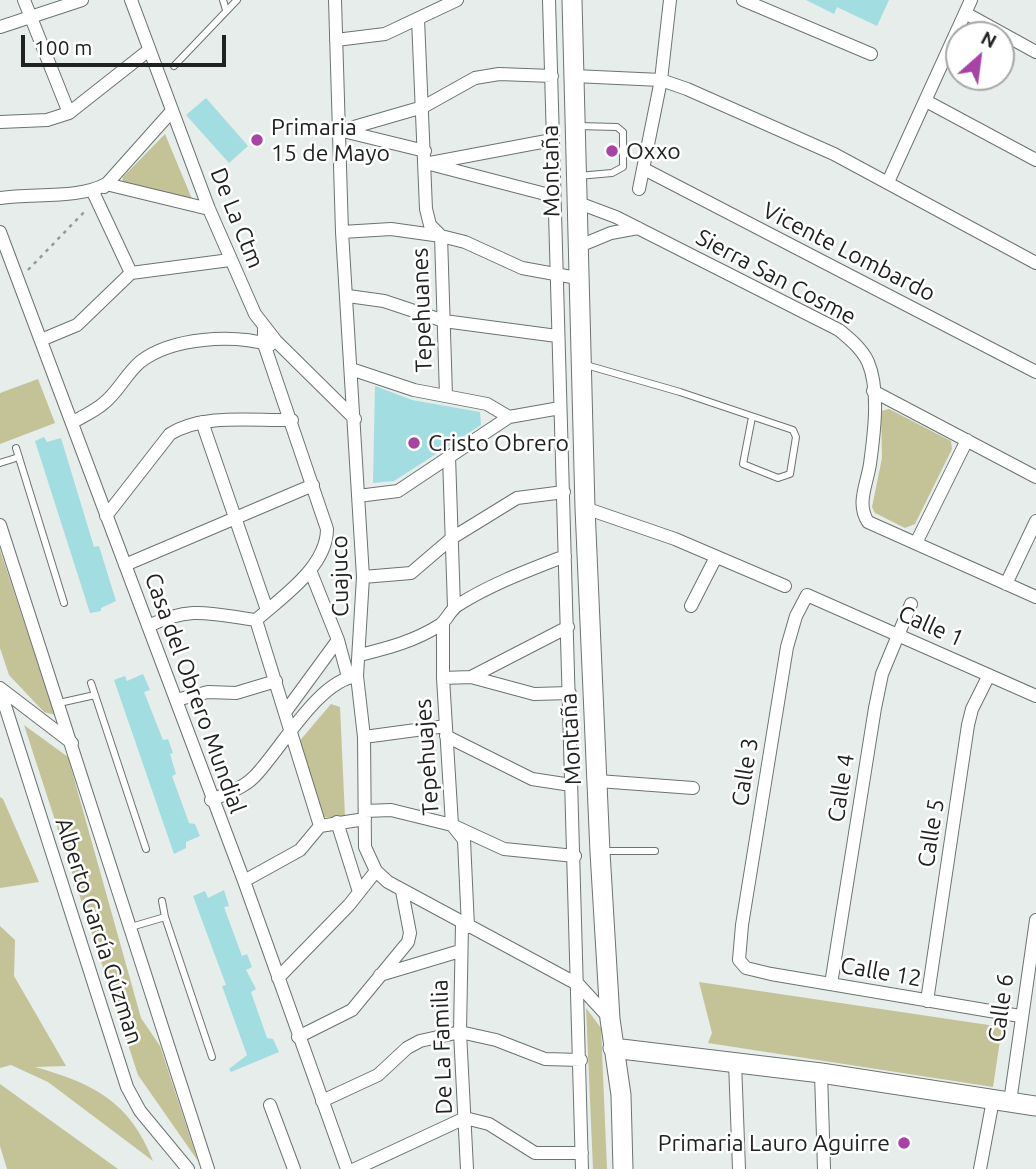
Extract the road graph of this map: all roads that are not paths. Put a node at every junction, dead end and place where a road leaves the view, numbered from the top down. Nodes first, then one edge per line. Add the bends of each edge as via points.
1 (24, 0) edge
2 (82, 0) edge
3 (131, 0) edge
4 (222, 0) edge
5 (237, 0) edge
6 (335, 0) edge
7 (457, 0) edge
8 (549, 0) edge
9 (572, 0) edge
10 (670, 0) edge
11 (743, 0) edge
12 (971, 0) edge
13 (433, 6) edge
14 (226, 10) junction
15 (965, 13) junction
16 (30, 16) junction
17 (418, 19) junction
18 (0, 27) edge
19 (335, 40) junction
20 (149, 50) junction
21 (1036, 52) edge
22 (871, 54) dead end
23 (174, 66) dead end
24 (552, 76) junction
25 (574, 76) junction
26 (661, 80) junction
27 (926, 101) junction
28 (423, 107) junction
29 (172, 112) junction
30 (69, 113) junction
31 (0, 122) edge
32 (575, 125) junction
33 (340, 131) junction
34 (552, 140) junction
35 (426, 157) junction
36 (1036, 160) edge
37 (644, 169) junction
38 (576, 176) junction
39 (888, 182) junction
40 (106, 184) junction
41 (639, 189) dead end
42 (96, 194) junction
43 (553, 196) junction
44 (0, 198) edge
45 (576, 202) junction
46 (209, 209) junction
47 (639, 228) junction
48 (0, 232) edge
49 (342, 232) junction
50 (441, 236) junction
51 (577, 247) junction
52 (230, 260) junction
53 (1036, 263) edge
54 (0, 271) edge
55 (131, 273) junction
56 (555, 275) junction
57 (577, 278) junction
58 (17, 279) junction
59 (348, 296) junction
60 (444, 321) junction
61 (264, 329) junction
62 (557, 336) junction
63 (41, 340) junction
64 (264, 344) junction
65 (285, 350) junction
66 (580, 364) junction
67 (351, 369) junction
68 (1036, 372) edge
69 (873, 391) junction
70 (446, 396) junction
71 (560, 408) junction
72 (509, 417) junction
73 (752, 417) junction
74 (355, 419) junction
75 (292, 420) junction
76 (202, 422) junction
77 (72, 423) junction
78 (967, 440) junction
79 (16, 448) dead end
80 (449, 456) junction
81 (19, 457) junction
82 (563, 461) junction
83 (583, 461) junction
84 (0, 463) edge
85 (1036, 477) edge
86 (313, 485) junction
87 (565, 492) junction
88 (358, 496) junction
89 (584, 508) junction
90 (106, 516) junction
91 (234, 516) junction
92 (1036, 521) edge
93 (0, 524) edge
94 (452, 538) junction
95 (916, 543) junction
96 (565, 556) junction
97 (716, 557) junction
98 (125, 565) junction
99 (310, 570) junction
100 (363, 577) junction
101 (1006, 584) junction
102 (785, 586) dead end
103 (807, 595) joint
104 (1036, 597) edge
105 (64, 603) dead end
106 (911, 604) dead end
107 (691, 606) dead end
108 (454, 607) junction
109 (267, 610) junction
110 (256, 620) junction
111 (443, 623) junction
112 (148, 626) junction
113 (568, 627) junction
114 (899, 634) junction
115 (338, 640) junction
116 (360, 655) junction
117 (989, 675) junction
118 (352, 677) junction
119 (471, 677) junction
120 (443, 678) junction
121 (276, 681) junction
122 (91, 683) dead end
123 (0, 689) edge
124 (570, 693) junction
125 (95, 695) junction
126 (1036, 696) edge
127 (176, 700) junction
128 (59, 703) junction
129 (286, 711) junction
130 (290, 731) junction
131 (446, 731) junction
132 (363, 737) junction
133 (72, 743) junction
134 (598, 781) junction
135 (571, 785) junction
136 (693, 788) dead end
137 (211, 800) junction
138 (365, 815) junction
139 (337, 822) junction
140 (452, 825) junction
141 (320, 826) junction
142 (146, 849) dead end
143 (655, 851) dead end
144 (600, 852) junction
145 (575, 856) junction
146 (376, 871) junction
147 (244, 881) junction
148 (402, 891) junction
149 (359, 892) junction
150 (162, 901) dead end
151 (165, 917) junction
152 (1036, 920) edge
153 (465, 926) junction
154 (131, 927) junction
155 (460, 951) junction
156 (739, 960) joint
157 (379, 975) junction
158 (278, 978) junction
159 (579, 985) junction
160 (831, 985) junction
161 (928, 1001) junction
162 (1020, 1016) junction
163 (610, 1019) junction
164 (460, 1032) junction
165 (298, 1037) junction
166 (613, 1048) junction
167 (212, 1057) dead end
168 (581, 1060) junction
169 (735, 1062) junction
170 (821, 1073) junction
171 (322, 1101) junction
172 (1001, 1101) junction
173 (270, 1105) dead end
174 (1036, 1106) edge
175 (465, 1118) junction
176 (582, 1153) junction
177 (188, 1169) edge
178 (208, 1169) edge
179 (294, 1169) edge
180 (347, 1169) edge
181 (355, 1169) edge
182 (467, 1169) edge
183 (582, 1169) edge
184 (623, 1169) edge
185 (738, 1169) edge
186 (824, 1169) edge
187 (980, 1169) edge

1 - 16 street
2 - 16 street
3 - 20 street, De La Ctm
4 - 14 lane
5 - 14 lane
6 - 19 street, Cuajuco
7 - 13 street
8 - 24 street, Montaña
9 - 25 main road, Montaña
10 - 26 street
11 - 22 street
12 - 15 street
13 - 17 street
14 - 23 lane
15 - 21 street
15 - 27 street
16 - 18 street
16 - 30 street
17 - 19 street via 385,34
17 - 28 street, Tepehuanes
19 - 33 street, Cuajuco
20 - 29 street, De La Ctm
20 - 30 street
24 - 28 street via 475,78
24 - 34 street, Montaña
25 - 26 street
25 - 32 main road, Montaña
26 - 37 street
26 - 39 street
27 - 36 street
27 - 39 street
28 - 33 street
28 - 35 street, Tepehuanes
29 - 40 street
29 - 46 street, De La Ctm
30 - 31 street via 47,120
32 - 38 main road, Montaña
32 - 38 lane via 617,127 623,132 625,150 623,167 612,173
33 - 35 street
33 - 49 street, Cuajuco
34 - 35 street
34 - 43 street, Montaña
35 - 43 street
35 - 50 street, Tepehuanes via 429,225
37 - 41 street
37 - 68 street, Vicente Lombardo
38 - 45 main road, Montaña
39 - 53 street
40 - 42 street
40 - 46 street
42 - 44 street
42 - 55 street
43 - 56 street, Montaña
45 - 47 street, Sierra San Cosme
45 - 51 main road, Montaña
46 - 52 street, De La Ctm
47 - 51 street
47 - 69 street, Sierra San Cosme via 839,330 868,363
48 - 58 street, Casa del Obrero Mundial
49 - 50 street via 391,229
49 - 59 street, Cuajuco
50 - 56 street via 522,268
50 - 60 street, Tepehuanes
51 - 57 main road, Montaña
52 - 55 street
52 - 61 street, De La Ctm
54 - 58 street
55 - 63 street via 77,325
56 - 57 street
56 - 62 street, Montaña
57 - 66 main road, Montaña
58 - 63 street, Casa del Obrero Mundial
59 - 60 street via 384,301
59 - 67 street, Cuajuco
60 - 62 street
60 - 70 street, Tepehuanes
61 - 64 street
61 - 65 street, De La Ctm
62 - 71 street, Montaña
63 - 77 street, Casa del Obrero Mundial
64 - 65 street
64 - 75 street
64 - 77 street via 201,341 160,351 141,361 105,402
65 - 74 street, De La Ctm
66 - 73 lane
66 - 83 main road, Montaña
67 - 70 street
67 - 74 street, Cuajuco
69 - 78 street
69 - 95 street, Sierra San Cosme via 863,514 876,526
70 - 72 street via 487,404
71 - 72 street
71 - 82 street, Montaña
72 - 80 street
73 - 73 lane via 793,430 796,438 790,474 778,478 743,464
74 - 88 street, Cuajuco
75 - 76 street
75 - 86 street
76 - 90 street via 170,433
76 - 91 street
77 - 90 street, Casa del Obrero Mundial
78 - 85 street
78 - 95 street
79 - 81 lane
80 - 88 street via 398,491
80 - 94 street
81 - 84 lane
81 - 105 lane
82 - 83 street
82 - 87 street, Montaña
83 - 89 main road, Montaña
86 - 91 street
86 - 99 street via 327,539
87 - 94 street via 517,498
87 - 96 street, Montaña
88 - 100 street, Cuajuco
89 - 97 street
89 - 134 main road, Montaña
90 - 98 street, Casa del Obrero Mundial
91 - 98 street
91 - 109 street
92 - 101 street
93 - 128 street, Alberto García Gúzman
94 - 100 street via 411,573
94 - 108 street
95 - 101 street
96 - 108 street
96 - 113 street, Montaña
97 - 102 street
97 - 107 street
98 - 112 street, Casa del Obrero Mundial
99 - 109 street
99 - 115 street
100 - 116 street, Cuajuco
101 - 104 street
103 - 114 street, Calle 1
103 - 156 street, Calle 3 via 787,647
106 - 114 street, Calle 4
108 - 111 street
109 - 110 street
110 - 112 street via 189,611
110 - 121 street
111 - 116 street via 401,645
111 - 120 street, Tepehuajes
112 - 127 street, Casa del Obrero Mundial
113 - 119 street
113 - 124 street, Montaña
114 - 117 street, Calle 1
114 - 160 street, Calle 4 via 882,674 875,708
115 - 118 street
115 - 129 street
116 - 118 street, Cuajuco
117 - 126 street, Calle 1
117 - 161 street, Calle 5 via 968,725
118 - 130 street via 333,686
118 - 132 street, Cuajuco
119 - 120 street
119 - 124 street via 534,694
120 - 131 street, Tepehuajes
121 - 127 street via 236,693 208,692
121 - 129 street
122 - 125 lane
123 - 133 street, Alberto García Gúzman
123 - 177 street, Alberto García Gúzman via 127,1087 140,1111
124 - 135 street, Montaña
125 - 128 lane
125 - 142 lane
127 - 137 street, Casa del Obrero Mundial
128 - 133 street, Alberto García Gúzman
129 - 130 street
130 - 137 street via 253,778
130 - 141 street
131 - 132 street
131 - 135 street via 532,779
131 - 140 street, Tepehuajes
132 - 138 street, Cuajuco
133 - 154 street, Alberto García Gúzman
134 - 136 street
134 - 144 main road, Montaña
135 - 145 street, Montaña
137 - 147 street, Casa del Obrero Mundial
138 - 139 street
138 - 140 street via 391,810
138 - 146 street, Cuajuco via 365,847
139 - 141 street
139 - 149 street
140 - 145 street via 504,849
140 - 153 street, Tepehuajes via 464,840
141 - 147 street via 300,850
143 - 144 lane
144 - 163 main road, Montaña
145 - 159 street, Montaña
146 - 148 street
146 - 149 street
147 - 158 street, Casa del Obrero Mundial
148 - 153 street
148 - 157 street via 408,942
149 - 158 street
150 - 151 lane
151 - 154 lane
151 - 167 lane
152 - 162 street, Calle 6
153 - 155 street, De La Familia
153 - 159 street
154 - 178 street, Alberto García Gúzman
155 - 157 street
155 - 164 street, De La Familia
156 - 160 street, Calle 12 via 755,971
157 - 165 street via 352,1010
158 - 165 street, Casa del Obrero Mundial
159 - 163 street
159 - 168 street
160 - 161 street, Calle 12
161 - 162 street, Calle 12
162 - 172 street, Calle 6
163 - 166 main road, Montaña
164 - 168 street via 545,1059
164 - 171 street via 420,1041 378,1075
164 - 175 street, De La Familia
165 - 171 street, Casa del Obrero Mundial
166 - 169 main road
166 - 184 main road, Montaña via 621,1095
168 - 176 street
169 - 170 main road
169 - 185 street
170 - 172 main road
170 - 186 street
171 - 180 street, Casa del Obrero Mundial
172 - 174 main road
172 - 187 street, Calle 6
173 - 179 street
175 - 176 street via 489,1124 535,1153
175 - 181 street
175 - 182 street, De La Familia
176 - 183 street

